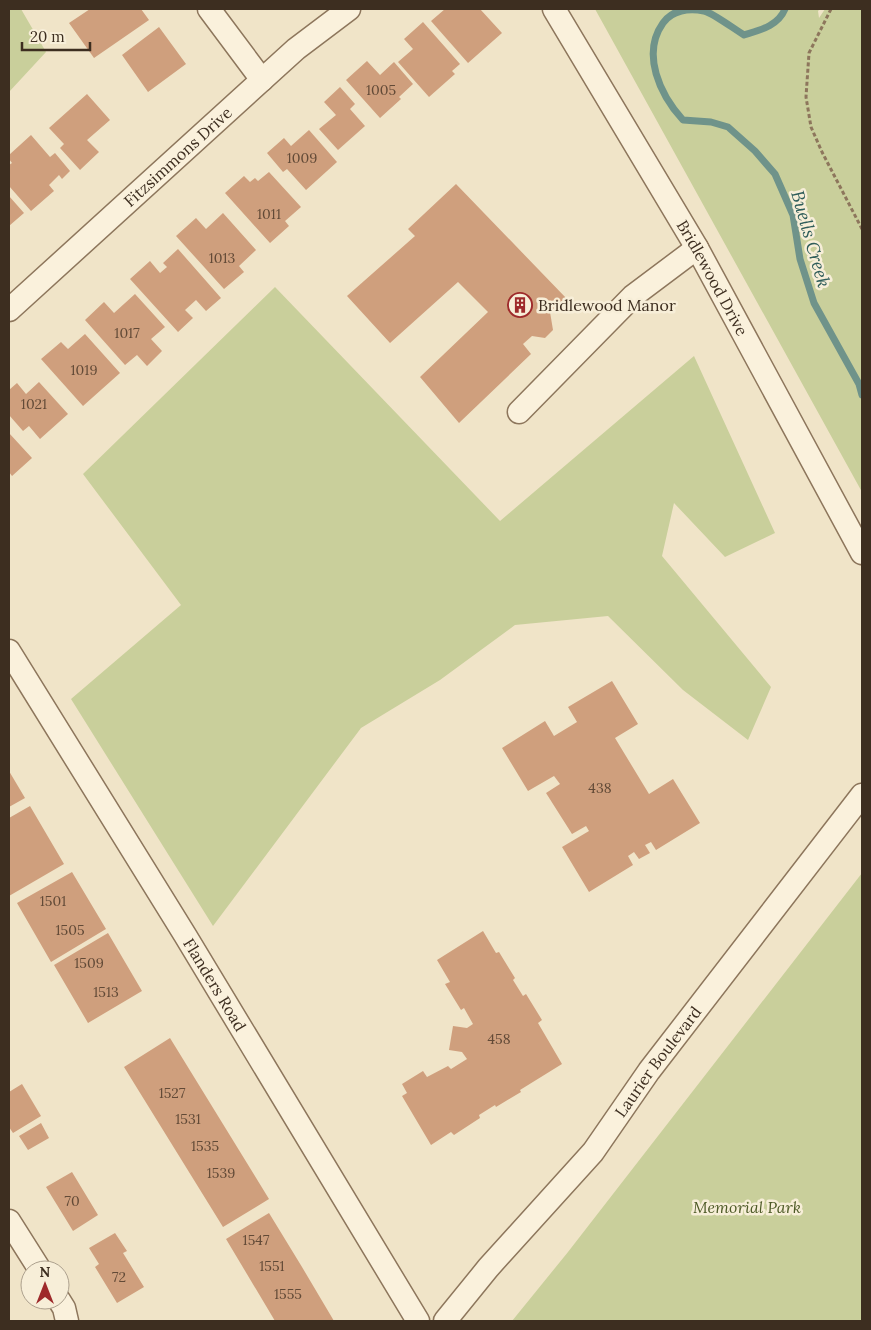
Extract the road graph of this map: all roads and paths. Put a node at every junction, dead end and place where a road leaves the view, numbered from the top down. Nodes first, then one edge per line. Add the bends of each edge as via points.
1 (209, 9) edge
2 (349, 9) edge
3 (554, 9) edge
4 (831, 9) edge
5 (262, 80) junction
6 (862, 229) edge
7 (697, 248) junction
8 (9, 310) edge
9 (519, 412) dead end
10 (862, 553) edge
11 (9, 651) edge
12 (862, 795) edge
13 (9, 1220) edge
14 (34, 1260) edge
15 (418, 1321) edge
16 (445, 1321) edge

1 - 5 street
2 - 5 street, Fitzsimmons Drive via 296,48
3 - 7 street, Bridlewood Drive
4 - 6 path via 809,53 806,96 811,127
5 - 8 street, Fitzsimmons Drive
7 - 9 street via 633,296
7 - 10 street, Bridlewood Drive
11 - 15 street, Flanders Road
12 - 16 street, Laurier Boulevard via 649,1071 593,1152 488,1268
13 - 14 street

